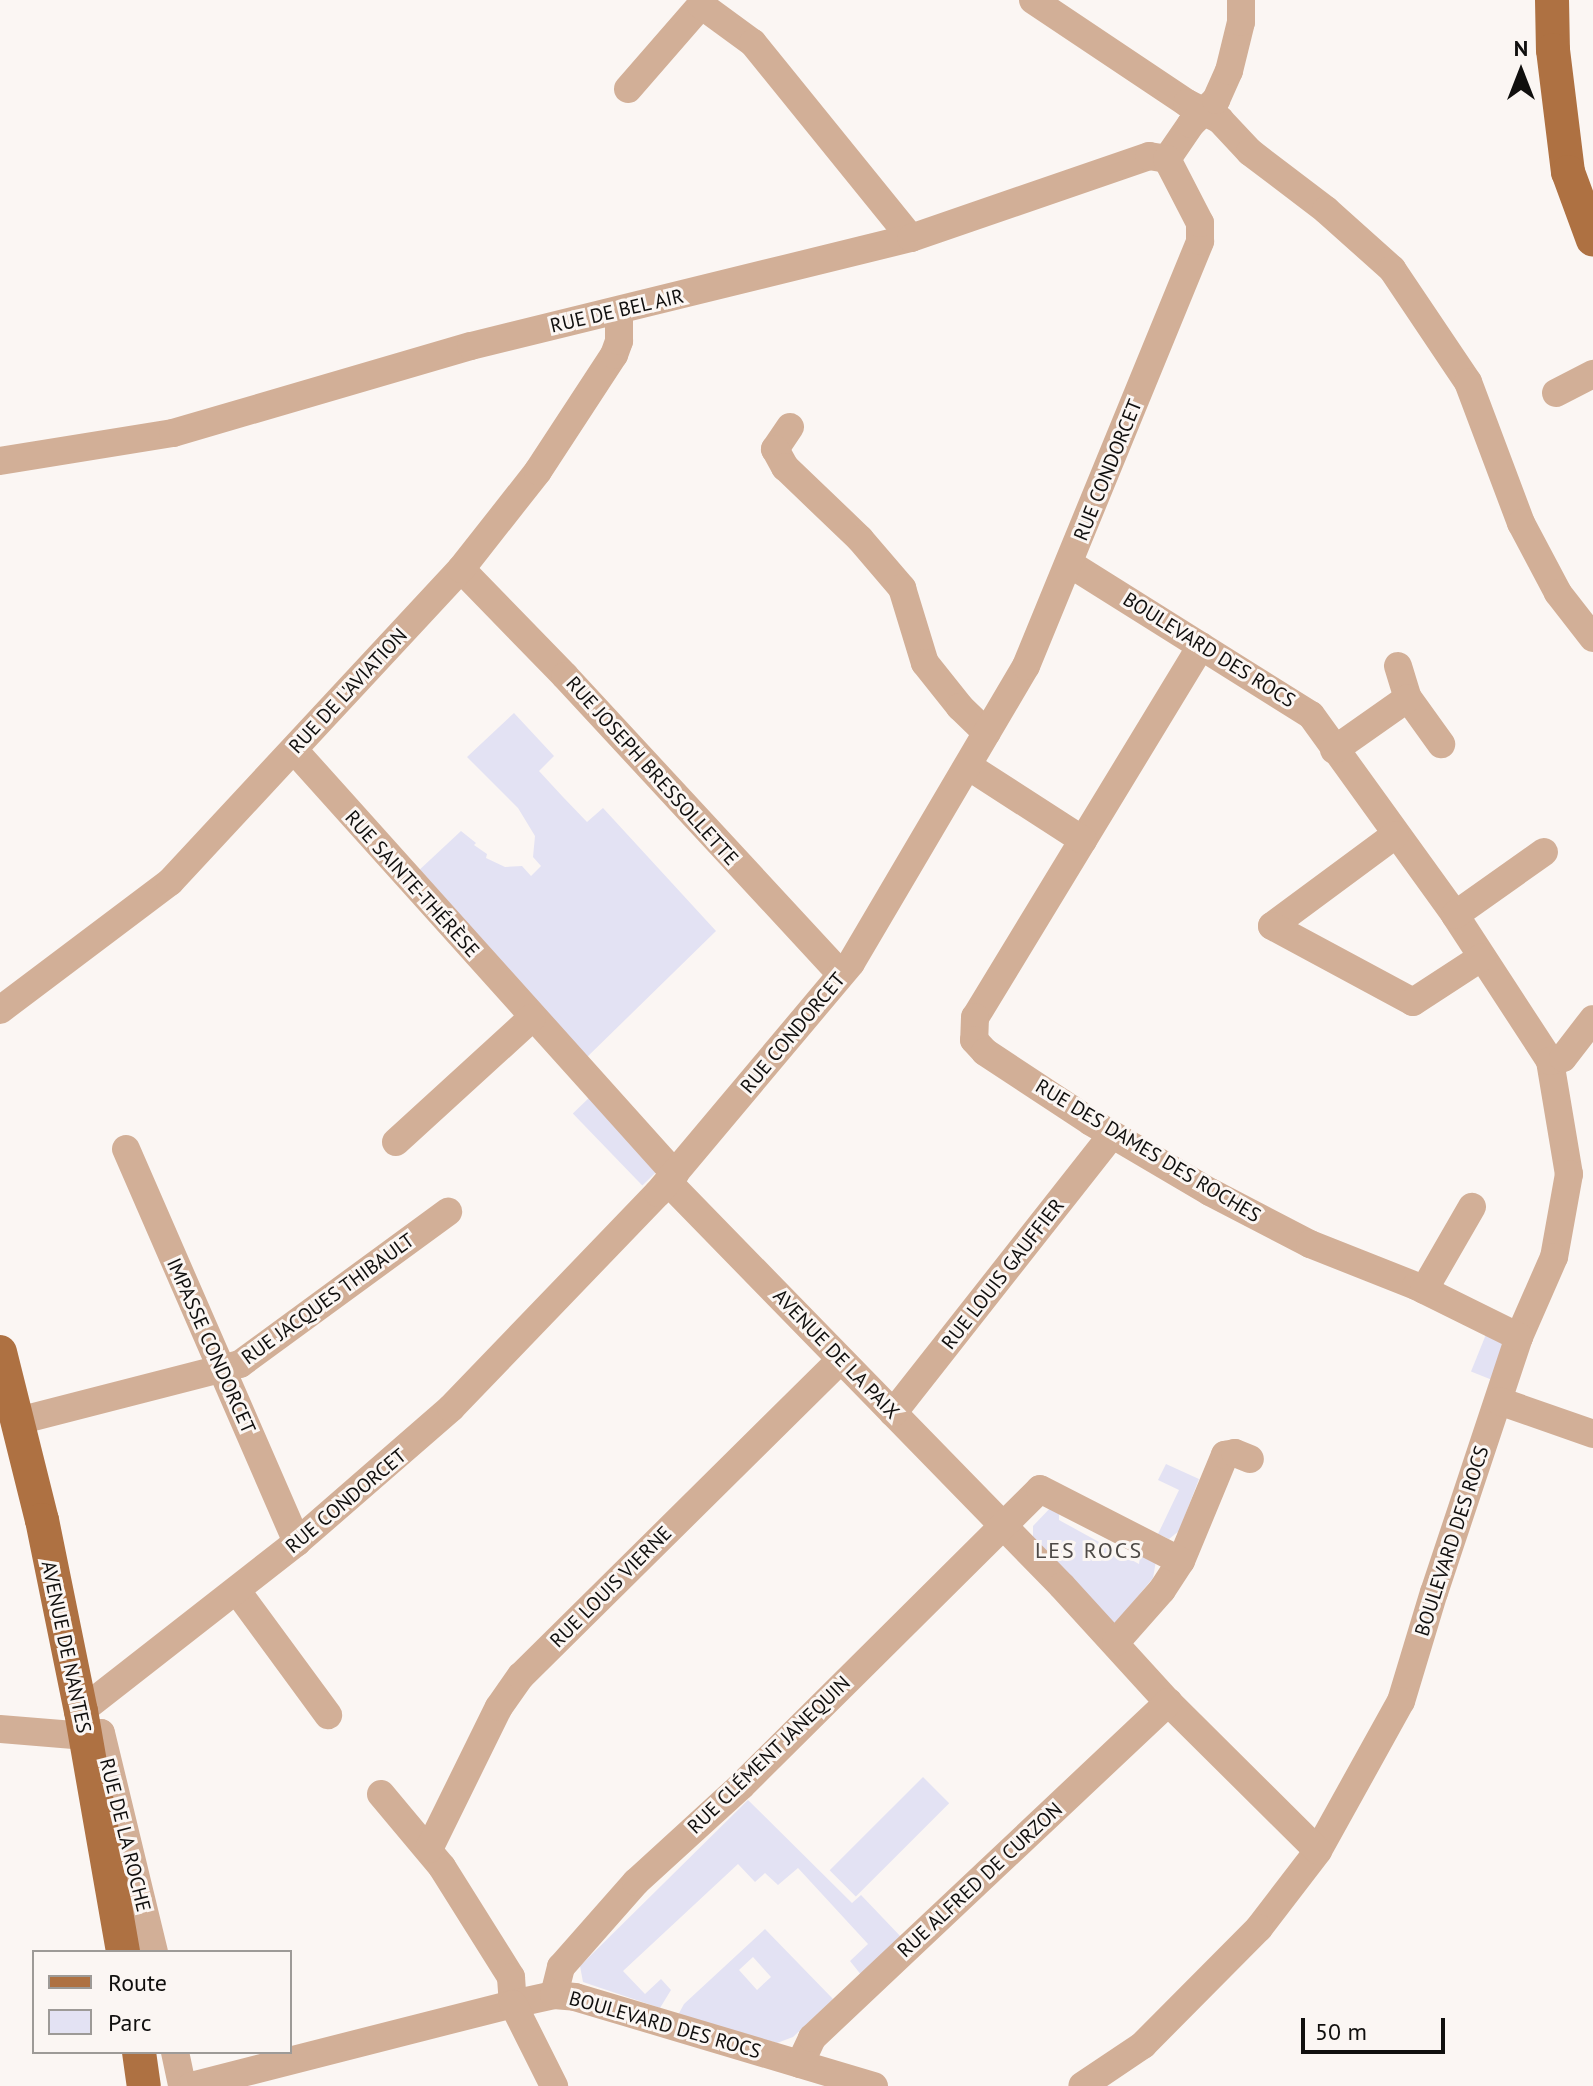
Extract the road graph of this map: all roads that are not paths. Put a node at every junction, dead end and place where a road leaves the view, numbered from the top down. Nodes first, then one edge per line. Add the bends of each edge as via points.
1 (1241, 0) edge
2 (1552, 0) edge
3 (1037, 1) edge
4 (628, 89) dead end
5 (1206, 110) junction
6 (1158, 157) junction
7 (911, 238) junction
8 (1593, 240) edge
9 (619, 311) junction
10 (1592, 381) edge
11 (1556, 393) dead end
12 (790, 427) dead end
13 (0, 461) edge
14 (1070, 564) junction
15 (461, 569) junction
16 (1593, 638) edge
17 (1201, 646) junction
18 (1398, 666) dead end
19 (1408, 698) junction
20 (987, 733) junction
21 (1441, 744) dead end
22 (294, 750) junction
23 (1334, 750) junction
24 (968, 766) junction
25 (1395, 835) junction
26 (1083, 840) junction
27 (1527, 857) dead end
28 (1455, 915) junction
29 (1482, 957) junction
30 (841, 974) junction
31 (0, 1010) edge
32 (532, 1018) junction
33 (1593, 1019) edge
34 (1550, 1061) junction
35 (1112, 1135) junction
36 (396, 1142) dead end
37 (126, 1149) dead end
38 (672, 1178) junction
39 (1472, 1207) dead end
40 (448, 1212) dead end
41 (1424, 1290) junction
42 (1519, 1337) junction
43 (0, 1352) edge
44 (840, 1360) junction
45 (221, 1370) junction
46 (1499, 1401) junction
47 (893, 1413) junction
48 (18, 1421) junction
49 (1593, 1434) edge
50 (1250, 1459) dead end
51 (1003, 1526) junction
52 (297, 1542) junction
53 (1181, 1561) junction
54 (237, 1591) junction
55 (1116, 1642) junction
56 (1168, 1702) junction
57 (328, 1715) dead end
58 (91, 1720) junction
59 (0, 1729) edge
60 (381, 1794) dead end
61 (429, 1849) junction
62 (1318, 1851) junction
63 (123, 1950) edge
64 (153, 1950) edge
65 (554, 1995) junction
66 (513, 2004) junction
67 (139, 2054) edge
68 (175, 2054) edge
69 (800, 2064) junction
70 (144, 2086) edge
71 (182, 2086) edge
72 (191, 2086) edge
73 (554, 2086) edge
74 (874, 2086) edge
75 (1082, 2086) edge

1 - 5 street via 1229,71
2 - 8 main road via 1568,172
3 - 5 street via 1187,103
4 - 7 street via 701,5 753,43
5 - 6 street
5 - 16 street via 1392,269 1468,382 1521,523 1558,593
6 - 7 street, RUE DE BEL AIR
6 - 14 street, RUE CONDORCET via 1202,233
7 - 9 street, RUE DE BEL AIR
9 - 13 street, RUE DE BEL AIR via 471,346 173,433
9 - 15 street, RUE DE L'AVIATION via 614,355 538,471
10 - 11 street
12 - 20 street via 775,449 785,467 902,588 925,663
14 - 17 street, BOULEVARD DES ROCS
14 - 20 street, RUE CONDORCET via 1026,666
15 - 22 street, RUE DE L'AVIATION
15 - 30 street, RUE JOSEPH BRESSOLLETTE
17 - 23 street, BOULEVARD DES ROCS via 1311,715
17 - 26 street
18 - 19 street
19 - 21 street
19 - 23 street
20 - 24 street, RUE CONDORCET
22 - 31 street, RUE DE L'AVIATION via 170,882
22 - 32 street, RUE SAINTE-THÉRÈSE
23 - 25 street, BOULEVARD DES ROCS
24 - 26 street
24 - 30 street, RUE CONDORCET
25 - 28 street, BOULEVARD DES ROCS
25 - 29 street via 1272,926 1413,1002
26 - 35 street, RUE DES DAMES DES ROCHES via 975,1017 972,1033 978,1047
27 - 28 street
28 - 29 street, BOULEVARD DES ROCS
29 - 34 street, BOULEVARD DES ROCS
30 - 38 street, RUE CONDORCET
32 - 36 street
32 - 38 street, RUE SAINTE-THÉRÈSE
33 - 34 street via 1563,1058
34 - 42 street, BOULEVARD DES ROCS via 1569,1174 1554,1257
35 - 41 street, RUE DES DAMES DES ROCHES via 1310,1244
35 - 47 street, RUE LOUIS GAUFFIER
37 - 45 street, IMPASSE CONDORCET
38 - 44 street, AVENUE DE LA PAIX
38 - 52 street, RUE CONDORCET via 451,1408
39 - 41 street
40 - 45 street, RUE JACQUES THIBAULT via 240,1364
41 - 42 street, RUE DES DAMES DES ROCHES
42 - 46 street, BOULEVARD DES ROCS
43 - 48 main road, AVENUE DE NANTES
44 - 47 street, AVENUE DE LA PAIX
44 - 61 street, RUE LOUIS VIERNE via 515,1683
45 - 48 street, RUE JACQUES THIBAULT
45 - 52 street, IMPASSE CONDORCET
46 - 49 street
46 - 62 street, BOULEVARD DES ROCS via 1401,1701
47 - 51 street, AVENUE DE LA PAIX
48 - 58 main road, AVENUE DE NANTES
50 - 53 street via 1225,1455
51 - 53 street via 1040,1489
51 - 55 street, AVENUE DE LA PAIX
51 - 65 street, RUE CLÉMENT JANEQUIN via 741,1786 636,1882 561,1967
52 - 54 street, RUE CONDORCET
53 - 55 street
54 - 57 street
54 - 58 street, RUE CONDORCET
55 - 56 street, AVENUE DE LA PAIX
56 - 62 street, AVENUE DE LA PAIX
56 - 69 street, RUE ALFRED DE CURZON via 812,2038
58 - 59 street
58 - 63 main road, AVENUE DE NANTES via 90,1773
58 - 64 street, RUE DE LA ROCHE
60 - 61 street
61 - 66 street via 511,1977
62 - 75 street, BOULEVARD DES ROCS via 1259,1928 1186,2004 1143,2045
65 - 66 street, BOULEVARD DES ROCS
65 - 69 street, BOULEVARD DES ROCS
66 - 72 street, BOULEVARD DES ROCS
66 - 73 street
67 - 70 main road
68 - 71 street
69 - 74 street, BOULEVARD DES ROCS

